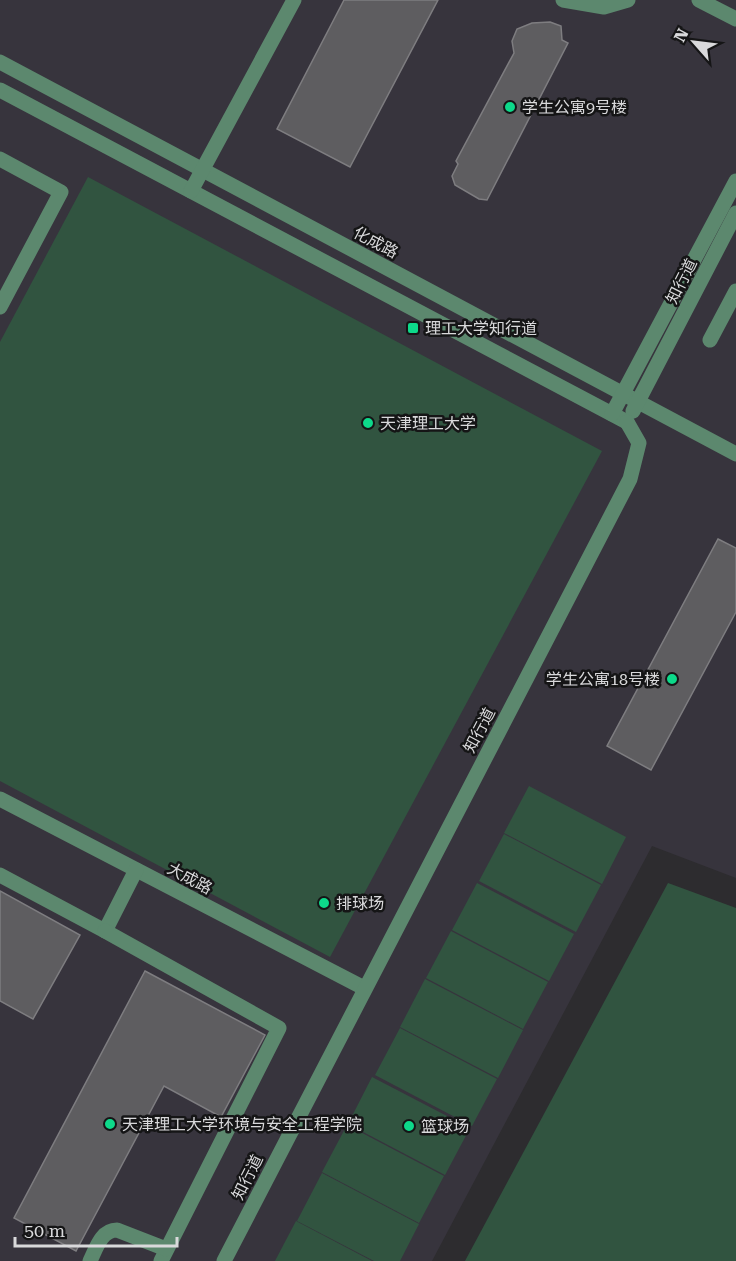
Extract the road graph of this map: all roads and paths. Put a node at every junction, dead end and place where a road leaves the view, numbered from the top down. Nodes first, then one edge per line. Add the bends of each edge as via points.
1 (294, 0) edge
2 (563, 0) edge
3 (628, 0) edge
4 (699, 0) edge
5 (736, 19) edge
6 (0, 62) edge
7 (0, 90) edge
8 (0, 159) edge
9 (202, 170) junction
10 (736, 181) edge
11 (191, 191) junction
12 (736, 213) edge
13 (736, 291) edge
14 (0, 307) edge
15 (710, 340) dead end
16 (636, 368) junction
17 (593, 378) junction
18 (624, 402) junction
19 (627, 422) junction
20 (736, 454) edge
21 (0, 799) edge
22 (136, 870) junction
23 (0, 875) edge
24 (105, 931) junction
25 (364, 988) junction
26 (163, 1255) edge
27 (90, 1261) edge
28 (224, 1261) edge

1 - 9 street
2 - 3 street via 604,8
4 - 5 street
6 - 9 street, 化成路
7 - 11 street
8 - 14 street via 61,192
9 - 11 street
9 - 17 street, 化成路
10 - 16 street, 知行道
11 - 18 street via 590,403
12 - 18 street, 知行道 via 648,384
13 - 15 street
16 - 17 street via 614,380
16 - 18 street, 知行道
17 - 18 street, 化成路
18 - 19 street, 化成路
18 - 19 street, 知行道
18 - 20 street, 化成路
19 - 25 street, 知行道 via 639,443 630,479
21 - 22 street, 大成路
22 - 24 street
22 - 25 street, 大成路
23 - 24 street
24 - 26 street via 279,1028
25 - 28 street, 知行道
26 - 27 street via 110,1230

